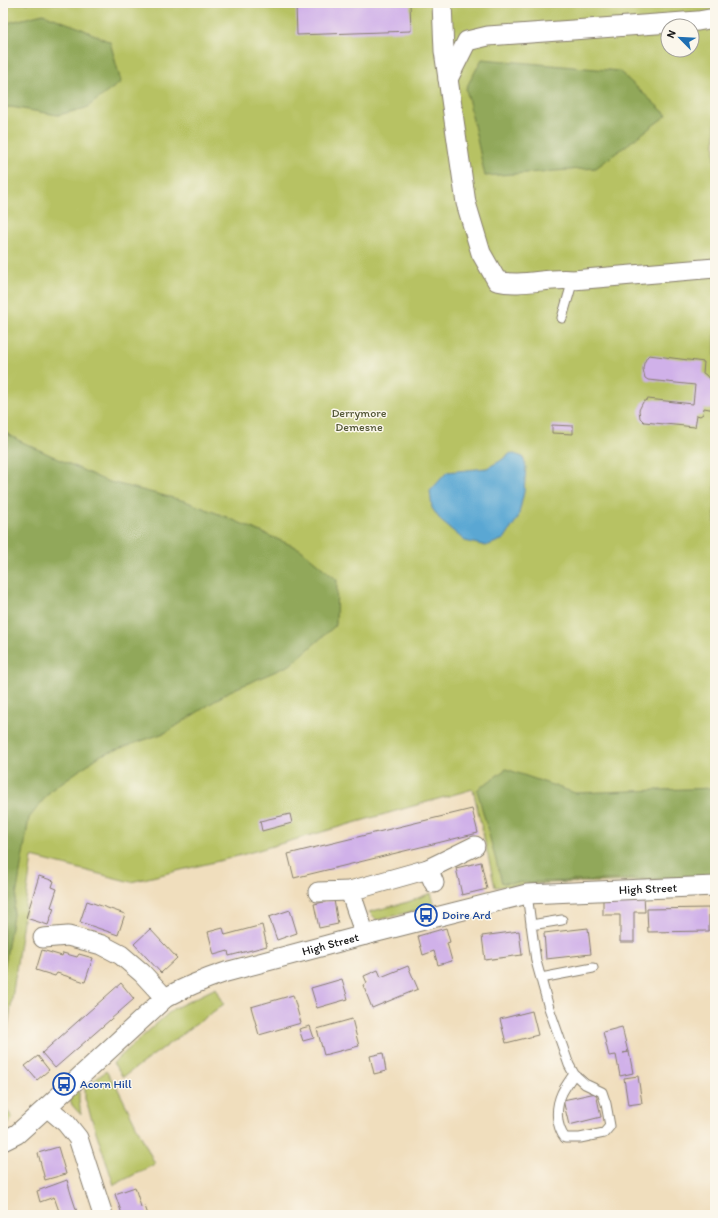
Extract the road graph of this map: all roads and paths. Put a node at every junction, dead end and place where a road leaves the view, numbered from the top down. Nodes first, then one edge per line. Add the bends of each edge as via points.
1 (442, 3) edge
2 (715, 18) edge
3 (448, 79) junction
4 (715, 268) edge
5 (573, 280) junction
6 (562, 318) dead end
7 (475, 846) dead end
8 (715, 886) edge
9 (350, 891) junction
10 (318, 892) dead end
11 (527, 894) junction
12 (562, 920) dead end
13 (531, 925) junction
14 (365, 935) junction
15 (43, 938) dead end
16 (593, 968) dead end
17 (541, 978) junction
18 (165, 998) junction
19 (574, 1074) junction
20 (47, 1108) junction
21 (3, 1141) edge
22 (103, 1215) edge

1 - 3 street
2 - 3 street via 698,22 488,36 468,42
3 - 5 street via 466,203 481,253 497,281 507,284 560,278
4 - 5 street
5 - 6 lane
7 - 9 street via 431,876
8 - 11 street, High Street
9 - 10 street
9 - 14 street
11 - 13 lane
11 - 14 street, High Street
12 - 13 lane
13 - 17 lane
14 - 18 street, High Street via 226,972 187,986
15 - 18 street via 68,936 102,945 121,955
16 - 17 lane
17 - 19 lane
18 - 20 street, High Street
19 - 19 lane via 585,1084 602,1092 610,1126 604,1133 565,1138 561,1132 556,1112 562,1093
20 - 21 street, High Street via 16,1134
20 - 22 street via 66,1123 78,1138

